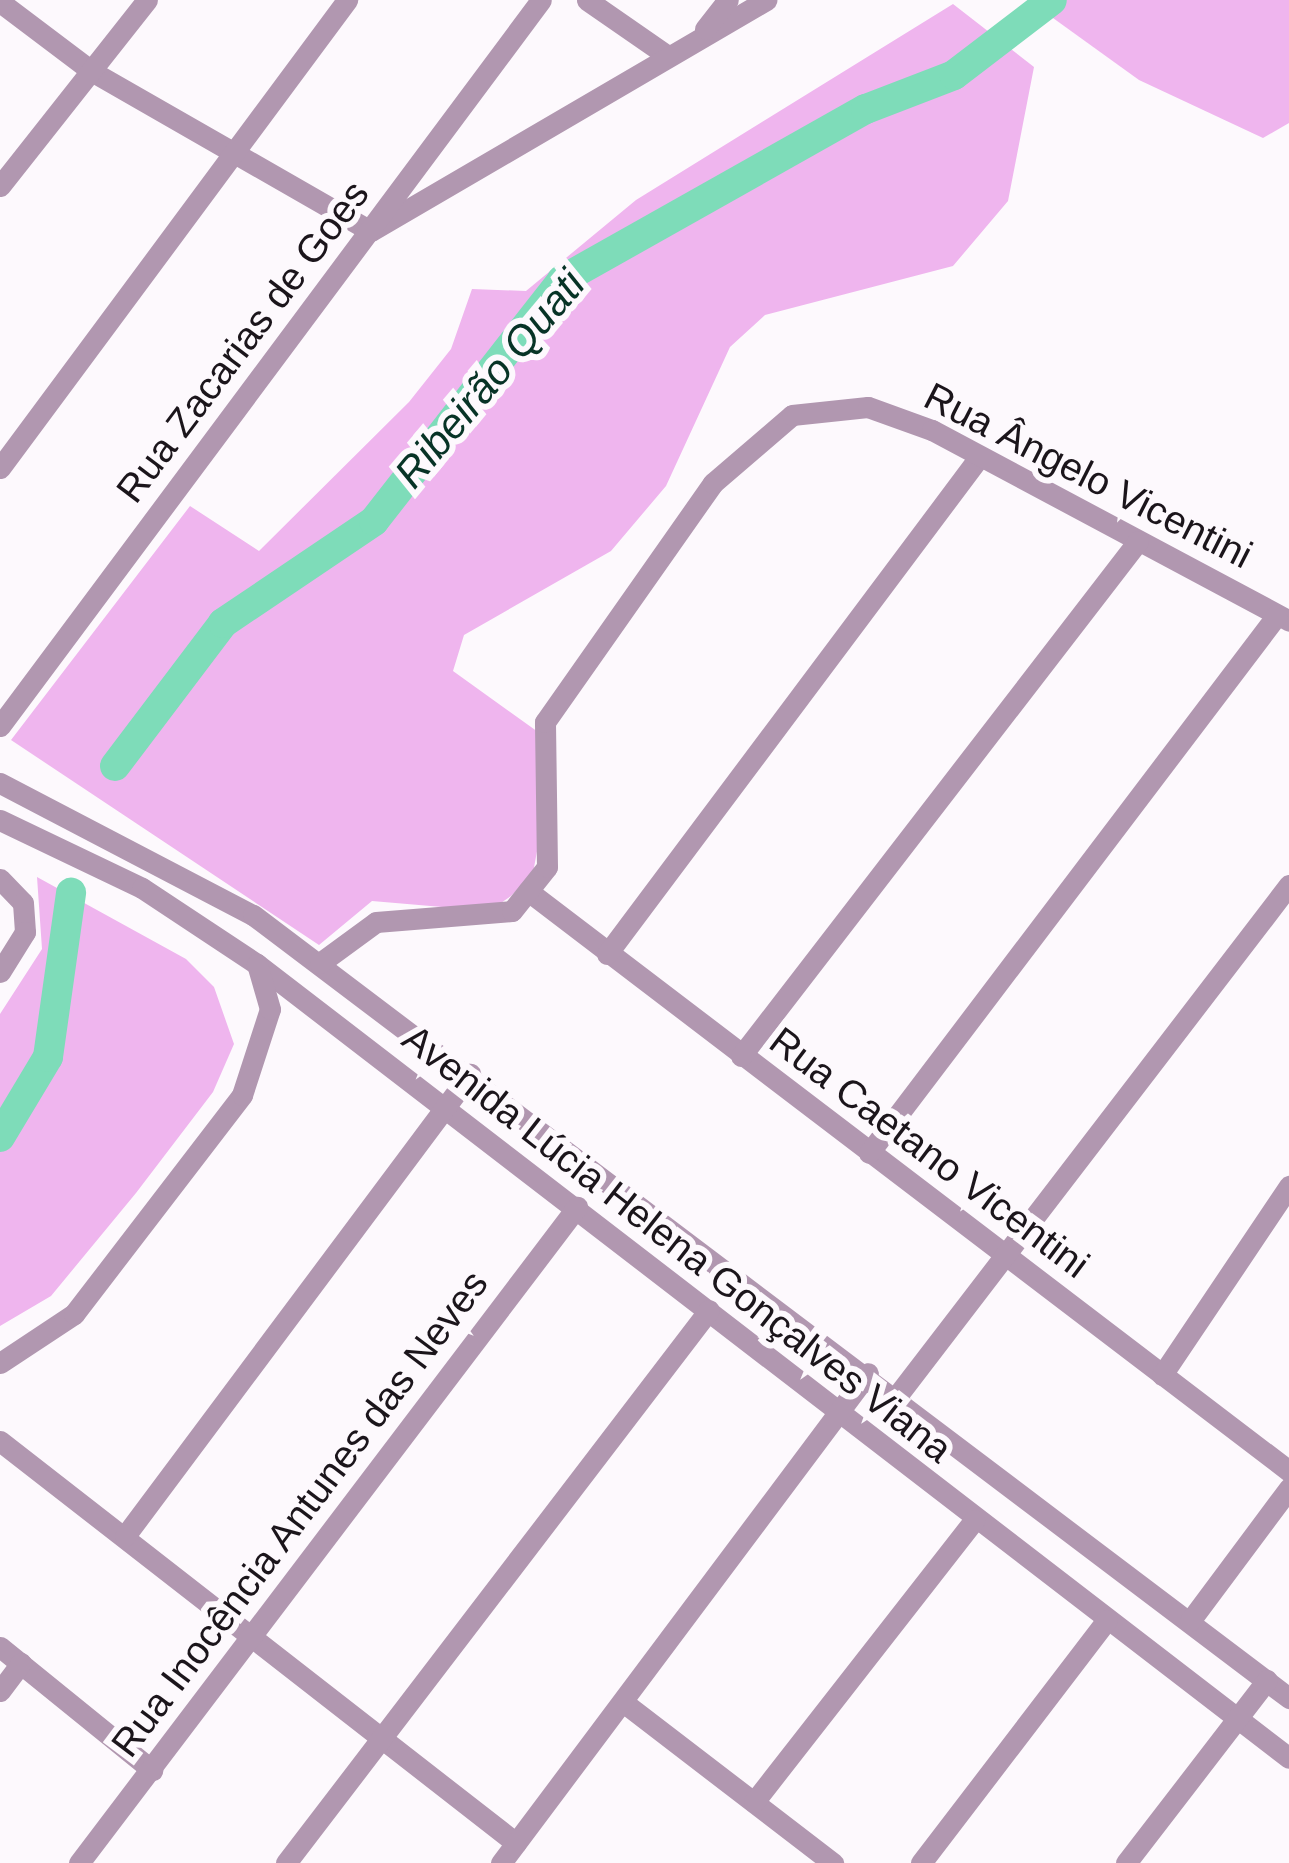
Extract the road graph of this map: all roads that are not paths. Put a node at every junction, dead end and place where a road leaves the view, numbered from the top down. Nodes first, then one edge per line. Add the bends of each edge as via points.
1 (147, 0) edge
2 (347, 0) edge
3 (541, 0) edge
4 (587, 0) edge
5 (728, 0) edge
6 (767, 0) edge
7 (0, 2) edge
8 (698, 39) junction
9 (668, 56) junction
10 (93, 72) junction
11 (230, 155) junction
12 (0, 186) edge
13 (370, 231) junction
14 (980, 455) junction
15 (0, 468) edge
16 (1138, 541) junction
17 (1283, 618) edge
18 (0, 726) edge
19 (0, 783) edge
20 (0, 820) edge
21 (3, 881) edge
22 (1289, 885) edge
23 (528, 891) junction
24 (607, 954) junction
25 (320, 963) junction
26 (256, 964) junction
27 (0, 972) edge
28 (741, 1056) junction
29 (470, 1074) junction
30 (449, 1114) junction
31 (869, 1153) junction
32 (1289, 1186) edge
33 (577, 1208) junction
34 (1004, 1255) junction
35 (709, 1310) junction
36 (0, 1363) edge
37 (868, 1373) junction
38 (1162, 1375) junction
39 (897, 1396) junction
40 (839, 1411) junction
41 (0, 1441) edge
42 (1289, 1471) edge
43 (1289, 1488) edge
44 (974, 1520) junction
45 (125, 1536) junction
46 (1107, 1620) junction
47 (1190, 1621) junction
48 (252, 1639) junction
49 (0, 1647) edge
50 (21, 1663) junction
51 (1267, 1680) junction
52 (0, 1691) edge
53 (1289, 1697) edge
54 (623, 1702) junction
55 (1238, 1718) junction
56 (382, 1739) junction
57 (1289, 1758) edge
58 (152, 1770) junction
59 (754, 1802) junction
60 (516, 1843) junction
61 (79, 1863) edge
62 (286, 1863) edge
63 (501, 1863) edge
64 (833, 1863) edge
65 (921, 1863) edge
66 (1126, 1863) edge

1 - 10 street
2 - 11 street
3 - 13 street, Rua Zacarias de Goes
4 - 9 street
5 - 8 street
6 - 8 street
7 - 10 street
8 - 9 street
9 - 13 street
10 - 11 street
10 - 12 street
11 - 13 street
11 - 15 street
13 - 18 street, Rua Zacarias de Goes
14 - 16 street, Rua Ângelo Vicentini
14 - 23 street, Rua Ângelo Vicentini via 849,409 792,415 713,483 544,722 547,867
14 - 24 street
16 - 17 street, Rua Ângelo Vicentini
16 - 28 street
17 - 31 street
19 - 25 street, Avenida Lúcia Helena Gonçalves Viana
20 - 26 street, Avenida Lúcia Helena Gonçalves Viana via 142,888
21 - 27 street via 23,903 25,932
22 - 34 street
23 - 24 street, Rua Caetano Vicentini
23 - 25 street via 512,911 464,923 376,922
24 - 28 street, Rua Caetano Vicentini
25 - 29 street, Avenida Lúcia Helena Gonçalves Viana
26 - 30 street, Avenida Lúcia Helena Gonçalves Viana
26 - 36 street via 270,1009 242,1095 74,1314
28 - 31 street, Rua Caetano Vicentini
29 - 30 street
29 - 37 street, Avenida Lúcia Helena Gonçalves Viana
30 - 33 street, Avenida Lúcia Helena Gonçalves Viana
30 - 45 street
31 - 34 street, Rua Caetano Vicentini
32 - 38 street
33 - 35 street, Avenida Lúcia Helena Gonçalves Viana
33 - 48 street, Rua Inocência Antunes das Neves
34 - 38 street, Rua Caetano Vicentini
34 - 39 street
35 - 40 street, Avenida Lúcia Helena Gonçalves Viana
35 - 56 street
37 - 39 street, Avenida Lúcia Helena Gonçalves Viana
37 - 40 street
38 - 42 street, Rua Caetano Vicentini
39 - 47 street, Avenida Lúcia Helena Gonçalves Viana
40 - 44 street, Avenida Lúcia Helena Gonçalves Viana
40 - 54 street
41 - 45 street
43 - 47 street
44 - 46 street, Avenida Lúcia Helena Gonçalves Viana
44 - 59 street
45 - 48 street
46 - 55 street, Avenida Lúcia Helena Gonçalves Viana
46 - 65 street
47 - 51 street, Avenida Lúcia Helena Gonçalves Viana
48 - 56 street
48 - 58 street, Rua Inocência Antunes das Neves
49 - 50 street
50 - 52 street
50 - 58 street
51 - 53 street, Avenida Lúcia Helena Gonçalves Viana
51 - 55 street
54 - 59 street
54 - 60 street
55 - 57 street, Avenida Lúcia Helena Gonçalves Viana
55 - 66 street
56 - 60 street
56 - 62 street
58 - 61 street, Rua Inocência Antunes das Neves
59 - 64 street
60 - 63 street

